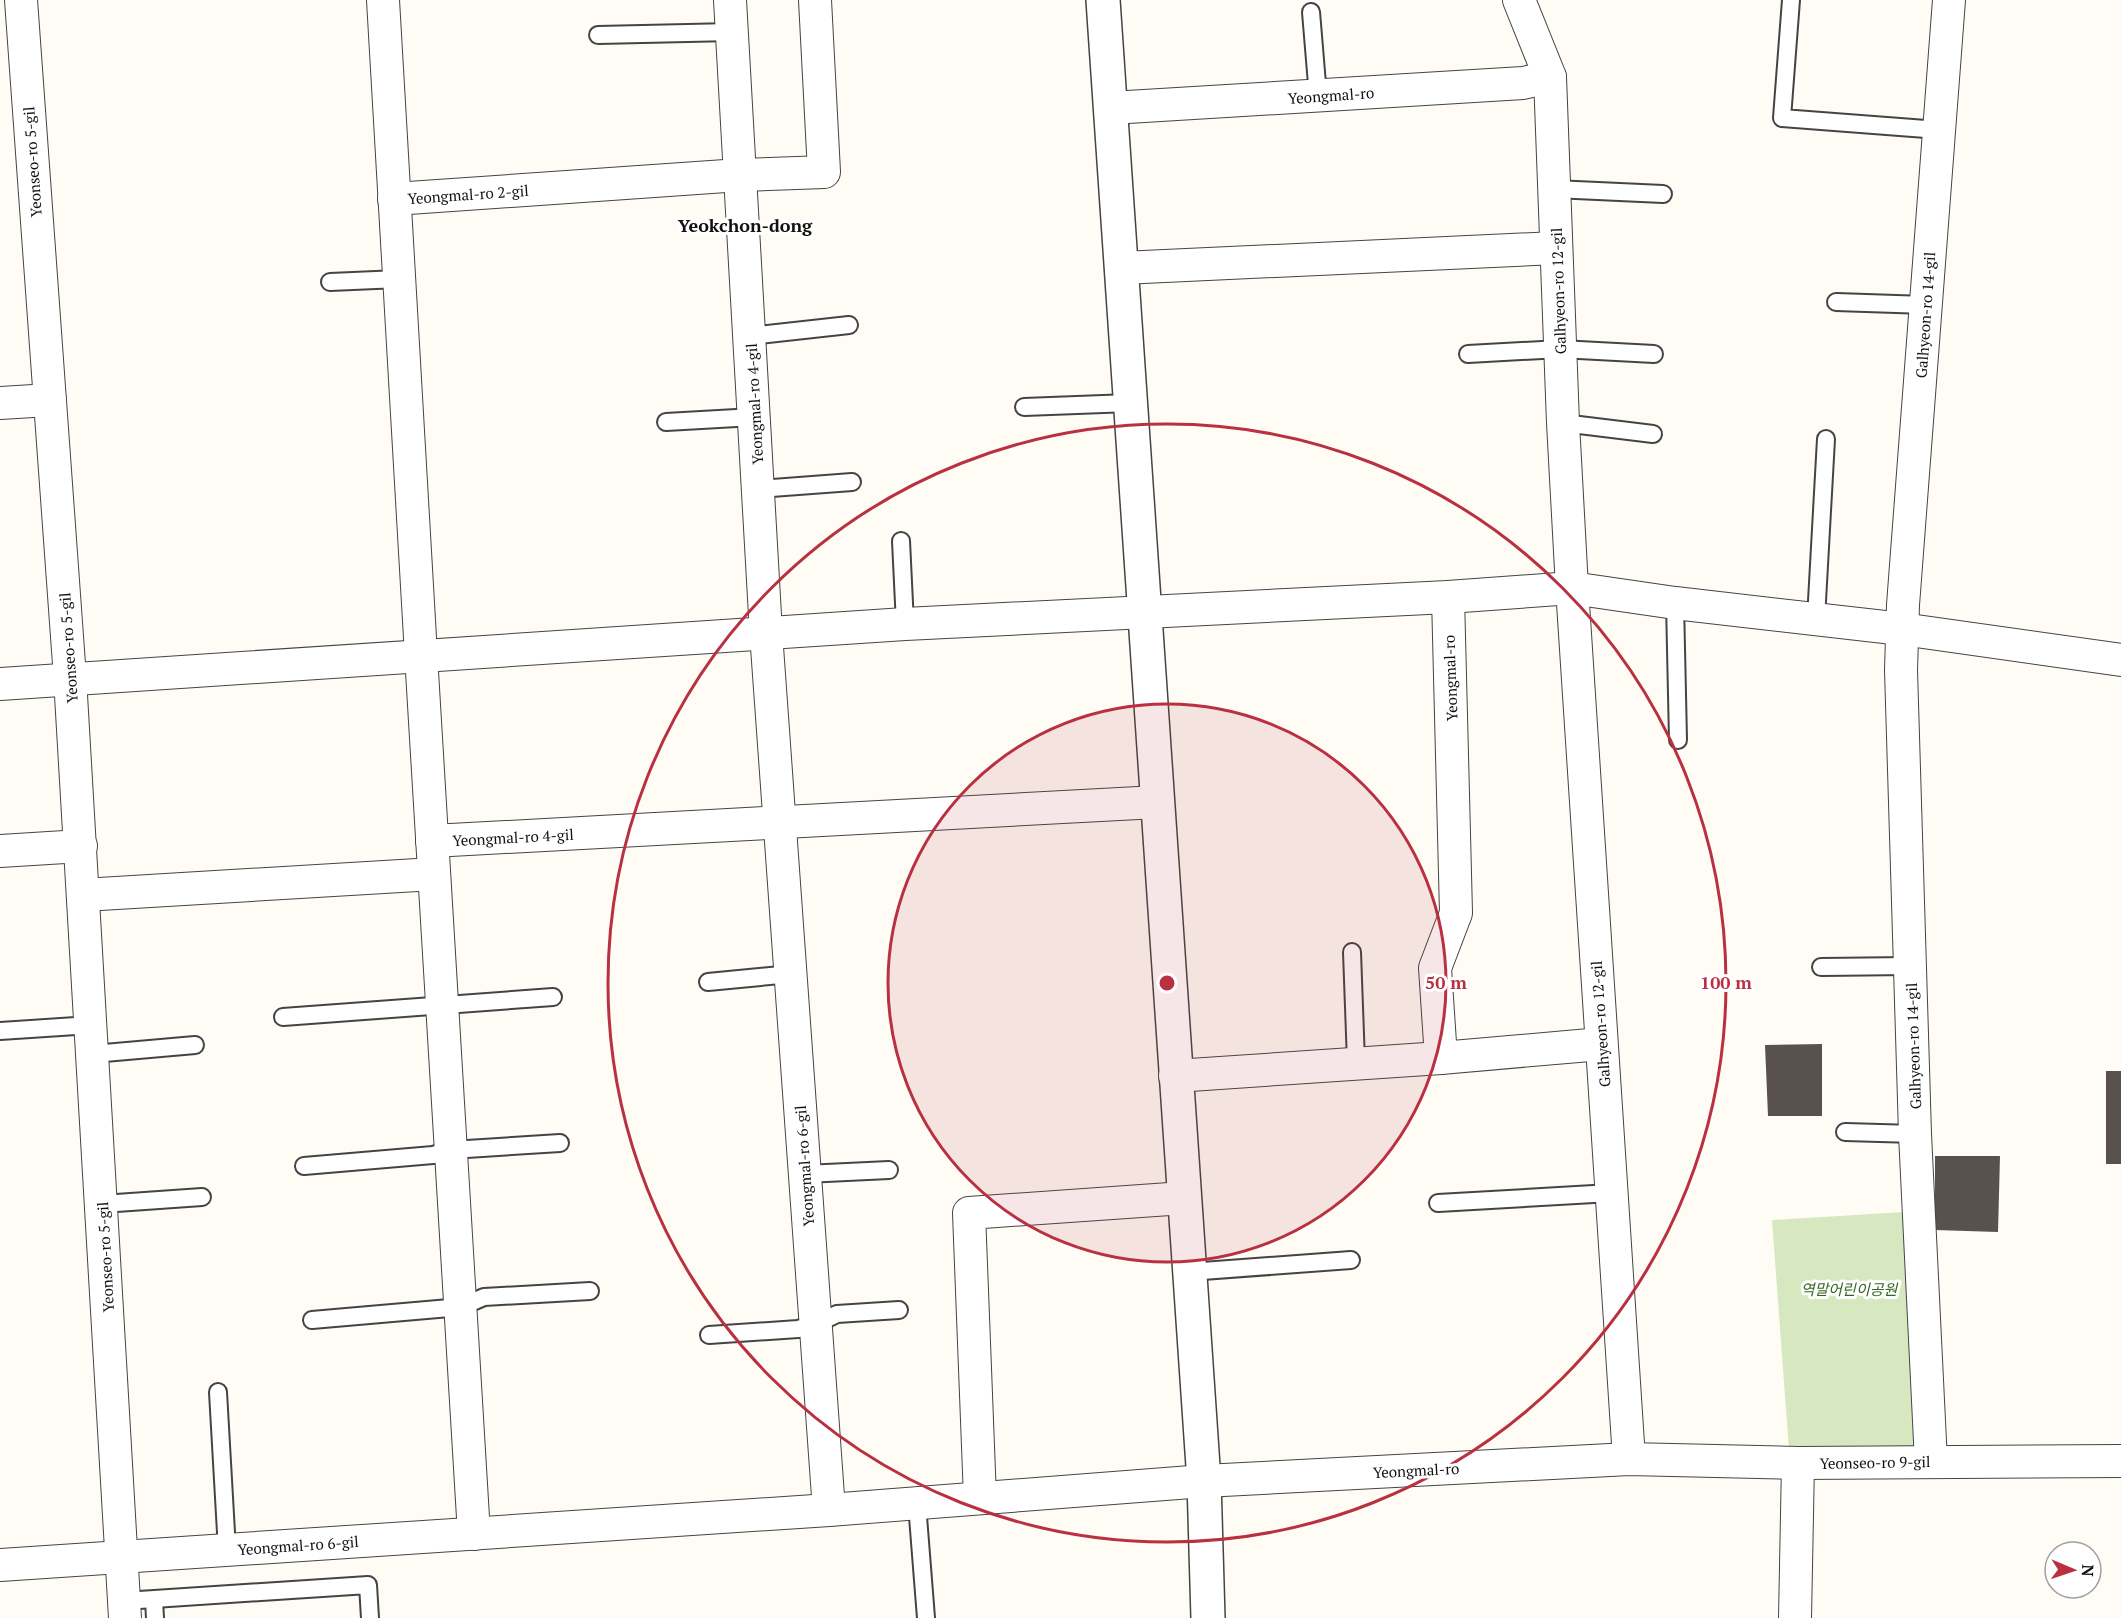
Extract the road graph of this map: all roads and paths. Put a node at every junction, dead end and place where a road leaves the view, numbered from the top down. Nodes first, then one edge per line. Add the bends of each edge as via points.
1 (21, 0) edge
2 (383, 0) edge
3 (730, 0) edge
4 (815, 0) edge
5 (1103, 0) edge
6 (1519, 0) edge
7 (1791, 0) edge
8 (1949, 0) edge
9 (1311, 12) dead end
10 (11, 32) edge
11 (732, 33) junction
12 (598, 35) dead end
13 (1550, 77) junction
14 (1318, 96) junction
15 (1112, 108) junction
16 (1939, 130) junction
17 (740, 175) junction
18 (1554, 189) junction
19 (1663, 194) dead end
20 (394, 200) junction
21 (1556, 248) junction
22 (1122, 268) junction
23 (399, 279) junction
24 (330, 282) dead end
25 (1836, 302) dead end
26 (1926, 305) junction
27 (849, 326) dead end
28 (750, 336) junction
29 (1560, 349) junction
30 (1468, 354) dead end
31 (1654, 354) dead end
32 (50, 400) junction
33 (0, 403) edge
34 (1130, 404) junction
35 (1024, 407) dead end
36 (754, 417) junction
37 (666, 422) dead end
38 (1563, 423) junction
39 (1653, 434) dead end
40 (1826, 439) dead end
41 (852, 482) dead end
42 (759, 489) junction
43 (901, 541) dead end
44 (1572, 588) junction
45 (1448, 597) junction
46 (1675, 603) junction
47 (1144, 611) junction
48 (1816, 619) junction
49 (905, 624) junction
50 (1902, 629) junction
51 (766, 633) junction
52 (421, 655) junction
53 (2121, 660) edge
54 (70, 678) junction
55 (0, 684) edge
56 (1678, 740) dead end
57 (1157, 802) junction
58 (780, 822) junction
59 (432, 841) junction
60 (81, 846) junction
61 (0, 850) edge
62 (434, 874) junction
63 (83, 895) junction
64 (1352, 952) dead end
65 (1910, 966) junction
66 (1821, 967) dead end
67 (791, 974) junction
68 (708, 982) dead end
69 (553, 997) dead end
70 (443, 1007) junction
71 (283, 1017) dead end
72 (0, 1031) edge
73 (92, 1040) junction
74 (1601, 1044) junction
75 (195, 1045) dead end
76 (1441, 1058) junction
77 (1356, 1062) junction
78 (1175, 1076) junction
79 (1845, 1132) dead end
80 (1916, 1134) junction
81 (560, 1143) dead end
82 (451, 1150) junction
83 (304, 1166) dead end
84 (889, 1170) dead end
85 (805, 1174) junction
86 (1611, 1193) junction
87 (202, 1197) dead end
88 (1184, 1198) junction
89 (1438, 1203) dead end
90 (102, 1204) junction
91 (1351, 1260) dead end
92 (1189, 1272) junction
93 (590, 1291) dead end
94 (461, 1308) junction
95 (899, 1310) dead end
96 (312, 1320) dead end
97 (816, 1324) junction
98 (709, 1335) dead end
99 (218, 1392) dead end
100 (1629, 1459) junction
101 (2121, 1461) edge
102 (1931, 1462) junction
103 (1798, 1463) junction
104 (1204, 1481) junction
105 (980, 1498) junction
106 (917, 1504) junction
107 (829, 1510) junction
108 (474, 1534) junction
109 (227, 1550) junction
110 (122, 1556) junction
111 (0, 1565) edge
112 (135, 1606) edge
113 (155, 1618) edge
114 (370, 1618) edge
115 (926, 1618) edge
116 (1208, 1618) edge
117 (1795, 1618) edge

1 - 10 street, Yeonseo-ro 5-gil
2 - 20 street, Yeongmal-ro 2-gil
3 - 11 street
4 - 17 street, Yeongmal-ro 2-gil via 824,172
5 - 15 street
6 - 13 street, Galhyeon-ro 12-gil
7 - 16 lane via 1782,118
8 - 16 street, Galhyeon-ro 14-gil
9 - 14 lane
10 - 32 street, Yeonseo-ro 5-gil
11 - 12 lane
11 - 17 street
13 - 14 street, Yeongmal-ro via 1523,83
13 - 18 street, Galhyeon-ro 12-gil
14 - 15 street, Yeongmal-ro
15 - 22 street
16 - 26 street, Galhyeon-ro 14-gil
17 - 20 street, Yeongmal-ro 2-gil
17 - 28 street, Yeongmal-ro 4-gil
18 - 19 lane
18 - 21 street, Galhyeon-ro 12-gil
20 - 23 street, Yeongmal-ro 4-gil
21 - 22 street
21 - 29 street, Galhyeon-ro 12-gil
22 - 34 street
23 - 24 lane
23 - 52 street, Yeongmal-ro 4-gil
25 - 26 lane
26 - 50 street, Galhyeon-ro 14-gil
27 - 28 lane
28 - 36 street, Yeongmal-ro 4-gil
29 - 30 lane
29 - 31 lane
29 - 38 street, Galhyeon-ro 12-gil
32 - 33 street
32 - 54 street, Yeonseo-ro 5-gil
34 - 35 lane
34 - 47 street
36 - 37 lane
36 - 42 street, Yeongmal-ro 4-gil
38 - 39 lane
38 - 44 street, Galhyeon-ro 12-gil
40 - 48 lane
41 - 42 lane
42 - 51 street, Yeongmal-ro 4-gil
43 - 49 lane
44 - 45 street
44 - 46 street
44 - 74 street, Galhyeon-ro 12-gil
45 - 47 street
45 - 76 street, Yeongmal-ro via 1456,913 1435,968
46 - 48 street
46 - 56 lane
47 - 49 street
47 - 57 street
48 - 50 street
49 - 51 street
50 - 53 street
50 - 65 street, Galhyeon-ro 14-gil
51 - 52 street
51 - 58 street, Yeongmal-ro 4-gil
52 - 54 street
52 - 59 street, Yeongmal-ro 4-gil
54 - 55 street
54 - 60 street, Yeonseo-ro 5-gil
57 - 58 street, Yeongmal-ro 4-gil
57 - 78 street
58 - 59 street, Yeongmal-ro 4-gil
58 - 67 street, Yeongmal-ro 6-gil
59 - 62 street
60 - 61 street
60 - 63 street, Yeonseo-ro 5-gil
62 - 63 street
62 - 70 street
63 - 73 street, Yeonseo-ro 5-gil
64 - 77 lane
65 - 66 lane
65 - 80 street, Galhyeon-ro 14-gil
67 - 68 lane
67 - 85 street, Yeongmal-ro 6-gil
69 - 70 lane
70 - 71 lane
70 - 82 street
72 - 73 lane
73 - 75 lane
73 - 90 street, Yeonseo-ro 5-gil
74 - 76 street
74 - 86 street, Galhyeon-ro 12-gil
76 - 77 street
77 - 78 street
78 - 88 street
79 - 80 lane
80 - 102 street, Galhyeon-ro 14-gil
81 - 82 lane
82 - 83 lane via 433,1155
82 - 94 street
84 - 85 lane
85 - 97 street, Yeongmal-ro 6-gil
86 - 89 lane
86 - 100 street, Galhyeon-ro 12-gil
87 - 90 lane
88 - 92 street
88 - 105 street via 969,1213
90 - 110 street, Yeonseo-ro 5-gil
91 - 92 lane
92 - 104 street
93 - 94 lane via 484,1298
94 - 96 lane
94 - 108 street
95 - 97 lane via 837,1314
97 - 98 lane via 798,1329
97 - 107 street, Yeongmal-ro 6-gil
99 - 109 lane
100 - 103 street, Yeonseo-ro 9-gil
100 - 104 street, Yeongmal-ro
101 - 102 street, Yeonseo-ro 9-gil
102 - 103 street, Yeonseo-ro 9-gil
103 - 117 street
104 - 105 street, Yeongmal-ro 6-gil
104 - 116 street
105 - 106 street, Yeongmal-ro 6-gil
106 - 107 street, Yeongmal-ro 6-gil
106 - 115 lane
107 - 108 street, Yeongmal-ro 6-gil
108 - 109 street, Yeongmal-ro 6-gil
109 - 110 street, Yeongmal-ro 6-gil
110 - 111 street, Yeongmal-ro 6-gil
110 - 112 street, Yeonseo-ro 5-gil
112 - 113 lane
112 - 114 lane via 368,1585

